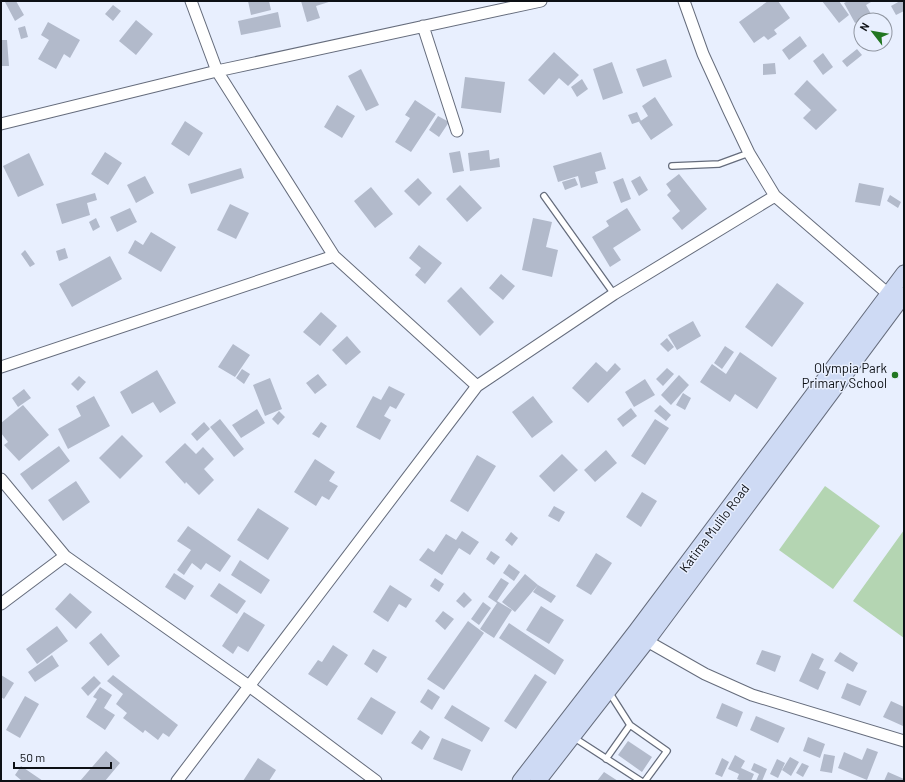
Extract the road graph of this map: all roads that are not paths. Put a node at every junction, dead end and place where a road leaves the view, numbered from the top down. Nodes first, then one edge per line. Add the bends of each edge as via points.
1 (191, 1) edge
2 (541, 1) edge
3 (684, 1) edge
4 (423, 26) junction
5 (218, 71) junction
6 (1, 124) edge
7 (457, 131) dead end
8 (749, 153) junction
9 (672, 166) dead end
10 (544, 196) dead end
11 (775, 196) junction
12 (334, 256) junction
13 (904, 273) edge
14 (614, 294) junction
15 (897, 297) edge
16 (1, 367) edge
17 (477, 386) junction
18 (1, 479) edge
19 (65, 556) junction
20 (1, 604) edge
21 (647, 641) junction
22 (248, 686) junction
23 (603, 686) junction
24 (630, 725) junction
25 (567, 732) junction
26 (904, 741) edge
27 (606, 758) junction
28 (177, 781) edge
29 (376, 781) edge
30 (520, 781) edge
31 (538, 781) edge
32 (641, 781) edge
33 (645, 781) edge

1 - 5 street
2 - 4 street
3 - 8 street via 702,54
4 - 5 street
4 - 7 street
5 - 6 street
5 - 12 street
8 - 9 lane via 719,164
8 - 11 street
10 - 14 lane
11 - 14 street
11 - 15 street
12 - 16 street
12 - 17 street
13 - 15 main road, Katima Mulilo Road
14 - 17 street
15 - 21 main road, Katima Mulilo Road
15 - 23 main road, Katima Mulilo Road via 646,619
17 - 22 street
18 - 19 street
19 - 20 street
19 - 22 street
21 - 23 main road, Katima Mulilo Road
21 - 26 street via 705,674 752,695
22 - 28 street
22 - 29 street
23 - 24 lane
23 - 25 main road, Katima Mulilo Road
24 - 27 lane
24 - 33 lane via 667,751
25 - 27 lane
25 - 30 main road, Katima Mulilo Road
25 - 31 main road, Katima Mulilo Road
27 - 32 lane

